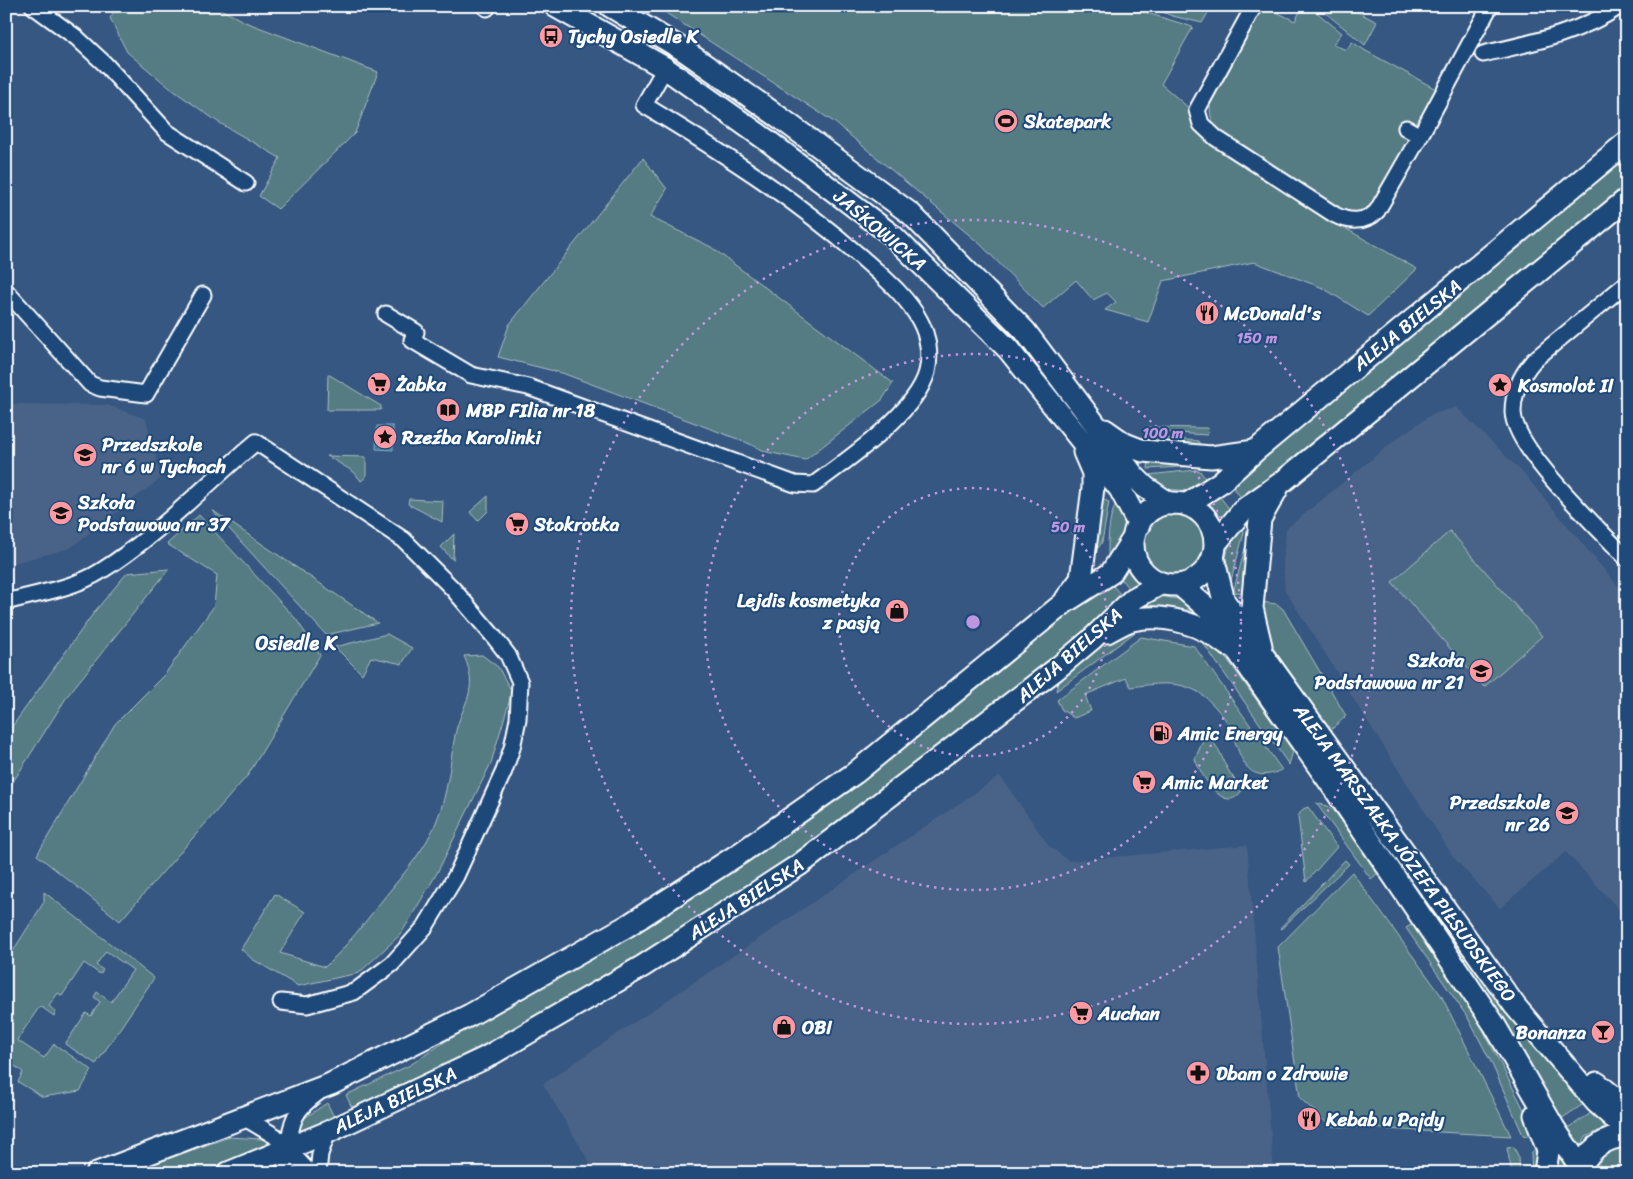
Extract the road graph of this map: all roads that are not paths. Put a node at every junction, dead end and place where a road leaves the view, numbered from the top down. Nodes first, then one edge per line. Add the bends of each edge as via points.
1 (33, 6) edge
2 (555, 6) edge
3 (610, 6) edge
4 (1254, 6) edge
5 (1490, 6) edge
6 (1620, 6) edge
7 (677, 46) junction
8 (1483, 54) dead end
9 (665, 68) junction
10 (1406, 128) dead end
11 (1420, 136) junction
12 (1627, 142) edge
13 (246, 183) dead end
14 (1627, 199) edge
15 (1627, 283) edge
16 (6, 291) edge
17 (203, 295) dead end
18 (386, 314) dead end
19 (1092, 421) junction
20 (1079, 437) junction
21 (1255, 451) junction
22 (1281, 483) junction
23 (1178, 505) junction
24 (1136, 531) junction
25 (1214, 550) junction
26 (1627, 559) edge
27 (1171, 584) junction
28 (6, 602) edge
29 (1064, 603) junction
30 (1092, 639) junction
31 (1254, 657) junction
32 (280, 1002) dead end
33 (1515, 1006) junction
34 (1494, 1024) junction
35 (331, 1084) junction
36 (1627, 1108) edge
37 (245, 1118) junction
38 (1627, 1130) edge
39 (328, 1132) junction
40 (1627, 1136) edge
41 (288, 1149) junction
42 (1580, 1170) edge
43 (97, 1173) edge
44 (228, 1173) edge
45 (286, 1173) edge
46 (310, 1173) edge
47 (318, 1173) edge
48 (1546, 1173) edge

1 - 13 street via 77,38 105,64 167,132
2 - 9 street, JAŚKOWICKA
3 - 7 street, JAŚKOWICKA
4 - 11 street via 1199,103 1197,116 1216,138 1326,210 1347,220 1364,219 1377,211
5 - 11 street
6 - 8 street via 1571,32
7 - 9 street
7 - 19 street, JAŚKOWICKA via 911,214 1025,331
9 - 18 street via 644,105 780,191 876,270 913,310 928,342 927,370 916,395 891,422 813,485 795,484 528,387 470,375 412,340 416,332
9 - 20 street, JAŚKOWICKA via 768,140 893,236 1008,349
10 - 11 street
12 - 21 street, ALEJA BIELSKA
14 - 22 street
15 - 26 street via 1524,371 1513,412 1517,430 1543,468
16 - 17 street via 90,384 146,394
19 - 21 street via 1125,444 1143,452 1211,457
19 - 23 street, JAŚKOWICKA via 1145,487
20 - 24 street, JAŚKOWICKA via 1120,488
20 - 29 street via 1093,473 1093,488 1080,579
21 - 23 street, ALEJA BIELSKA via 1221,482
22 - 25 street via 1244,509
22 - 31 street via 1260,519 1252,608
23 - 24 street via 1157,508 1146,514
23 - 25 street via 1198,511 1207,520 1213,531
24 - 27 street via 1137,560 1143,570
24 - 29 street, ALEJA BIELSKA via 1111,573
25 - 27 street via 1200,576
25 - 31 street, ALEJA MARSZAŁKA JÓZEFA PIŁSUDSKIEGO via 1224,601
27 - 30 street, ALEJA BIELSKA via 1133,599
27 - 31 street, ALEJA MARSZAŁKA JÓZEFA PIŁSUDSKIEGO via 1208,609
28 - 32 street via 76,583 100,572 154,532 256,442 404,540 453,589 508,655 520,682 512,748 456,876 425,927 392,964 354,992 307,1005
29 - 35 street, ALEJA BIELSKA via 855,773 742,852 627,926 447,1026
30 - 31 street via 1131,620 1163,619 1197,626
30 - 39 street, ALEJA BIELSKA via 945,756 799,865 643,966 485,1058
31 - 33 street, ALEJA MARSZAŁKA JÓZEFA PIŁSUDSKIEGO
31 - 34 street, ALEJA MARSZAŁKA JÓZEFA PIŁSUDSKIEGO
33 - 36 street
33 - 38 street, ALEJA MARSZAŁKA JÓZEFA PIŁSUDSKIEGO via 1596,1102
34 - 42 street, ALEJA MARSZAŁKA JÓZEFA PIŁSUDSKIEGO
34 - 48 street via 1543,1134 1548,1151
35 - 37 street, ALEJA BIELSKA
35 - 41 street, ALEJA BIELSKA via 308,1100 299,1111 289,1130
37 - 41 street via 276,1136
37 - 43 street, ALEJA BIELSKA
39 - 41 street, ALEJA BIELSKA
39 - 47 street via 320,1154
40 - 42 street via 1601,1143 1589,1154
41 - 44 street, ALEJA BIELSKA
41 - 45 street
41 - 46 street

